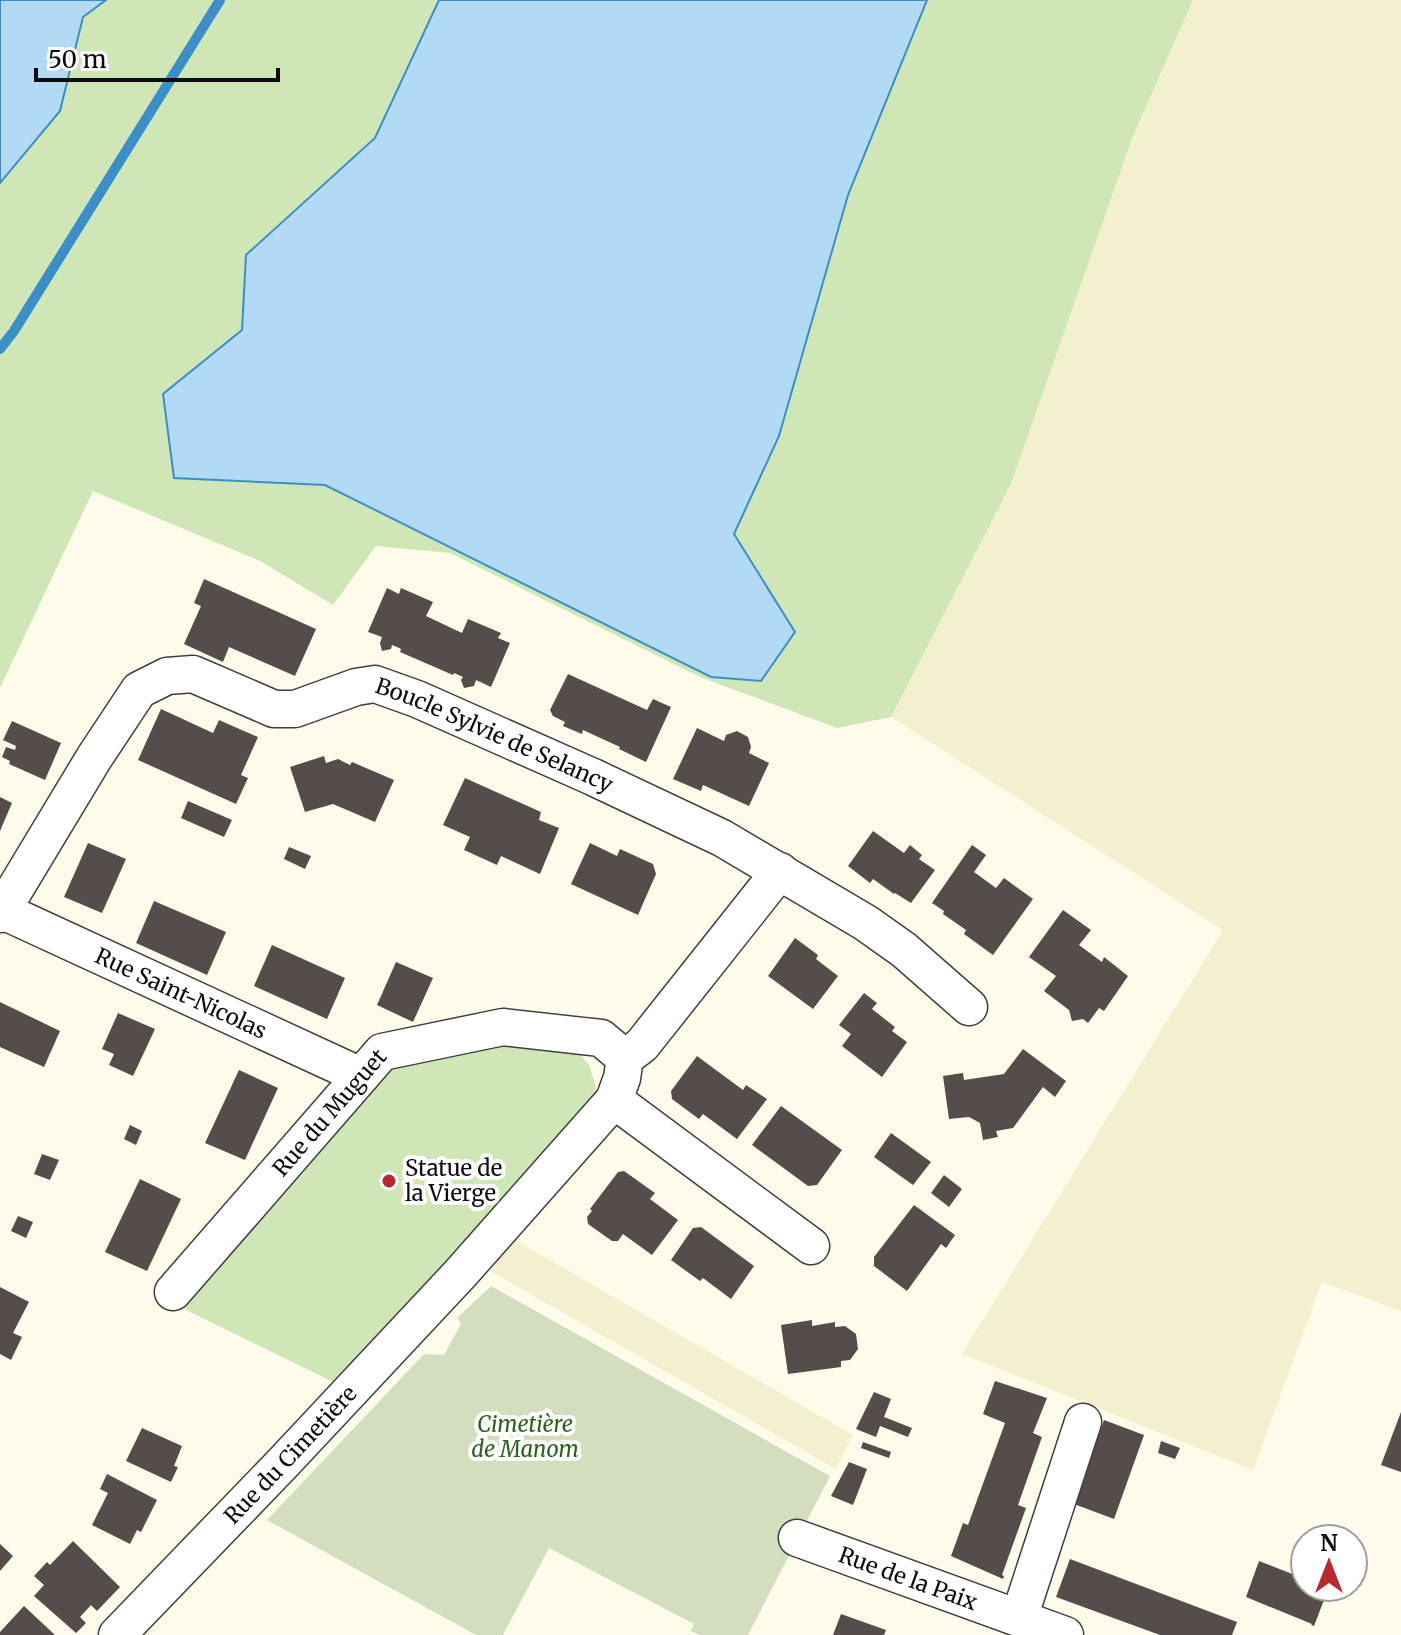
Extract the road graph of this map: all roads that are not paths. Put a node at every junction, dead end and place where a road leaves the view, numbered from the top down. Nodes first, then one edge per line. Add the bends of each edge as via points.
1 (780, 871) junction
2 (1, 913) edge
3 (969, 1007) dead end
4 (625, 1058) junction
5 (361, 1076) junction
6 (614, 1100) junction
7 (811, 1246) dead end
8 (173, 1292) dead end
9 (1083, 1422) dead end
10 (797, 1538) dead end
11 (1019, 1618) junction
12 (117, 1635) edge
13 (1065, 1635) edge

1 - 2 street, Boucle Sylvie de Selancy via 593,777 375,684 295,709 274,709 193,674 167,676 139,690
1 - 3 street, Boucle Sylvie de Selancy via 904,950
1 - 4 street via 642,1045
2 - 5 street, Rue Saint-Nicolas
4 - 5 street, Rue du Muguet via 601,1038 503,1027 382,1052
4 - 6 street
5 - 8 street, Rue du Muguet
6 - 7 street
6 - 12 street, Rue du Cimetière via 460,1274
9 - 11 street
10 - 11 street, Rue de la Paix
11 - 13 street, Rue de la Paix

